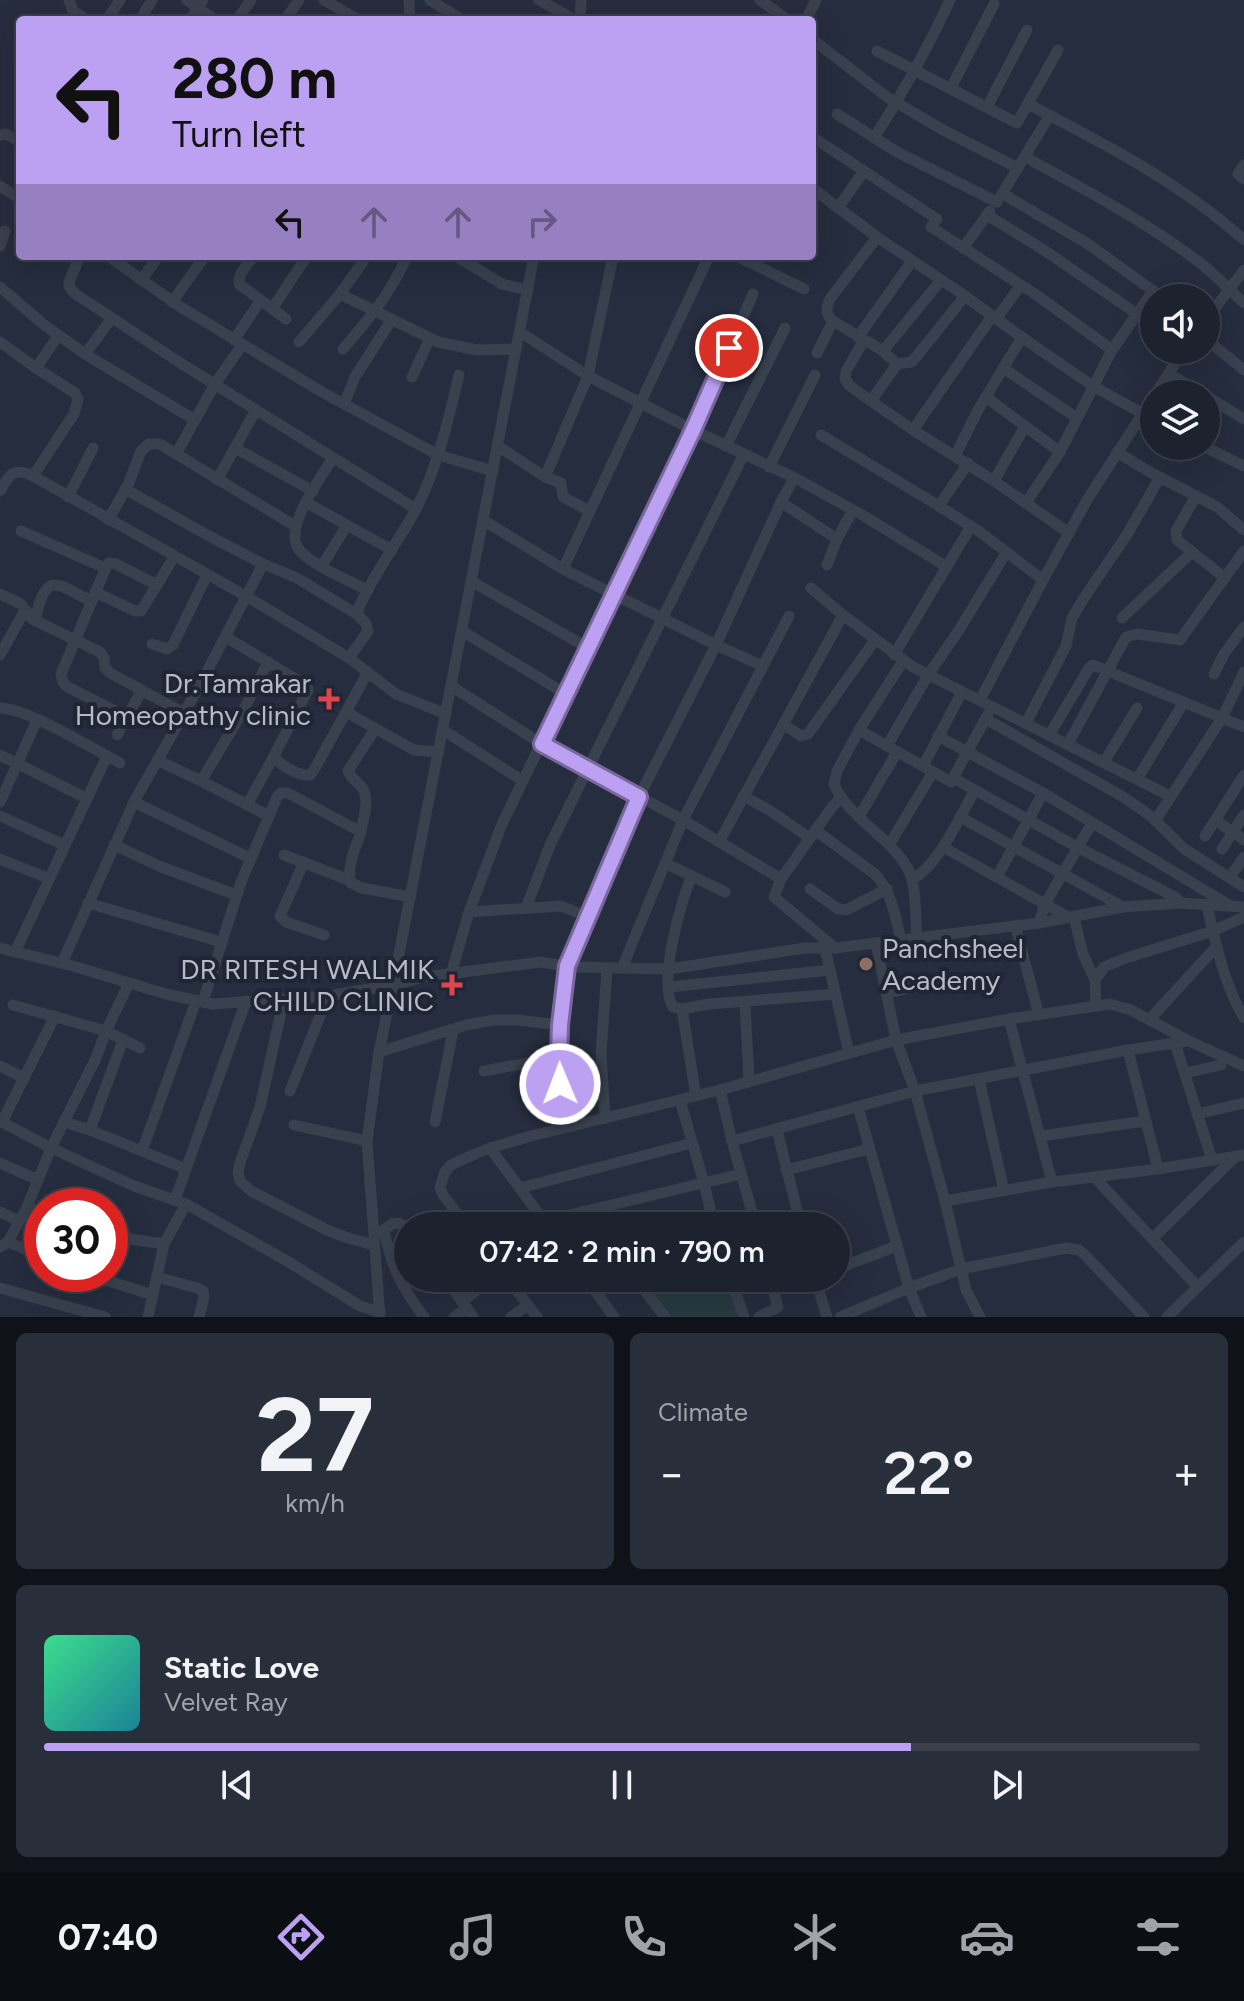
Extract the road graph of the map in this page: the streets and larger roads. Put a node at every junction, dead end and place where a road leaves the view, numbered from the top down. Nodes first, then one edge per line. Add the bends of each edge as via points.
1 (69, 0) edge
2 (187, 0) edge
3 (324, 0) edge
4 (430, 0) edge
5 (539, 0) edge
6 (950, 0) edge
7 (766, 2) edge
8 (200, 4) edge
9 (994, 4) dead end
10 (81, 16) edge
11 (340, 16) edge
12 (455, 16) edge
13 (569, 16) edge
14 (783, 16) edge
15 (1027, 30) dead end
16 (816, 42) edge
17 (1058, 50) dead end
18 (877, 51) dead end
19 (915, 70) junction
20 (951, 88) junction
21 (896, 103) junction
22 (1028, 104) junction
23 (987, 107) junction
24 (837, 114) dead end
25 (1050, 115) junction
26 (874, 138) junction
27 (817, 140) dead end
28 (1021, 162) junction
29 (1244, 165) edge
30 (864, 171) junction
31 (1244, 179) edge
32 (816, 191) edge
33 (1000, 198) junction
34 (838, 208) junction
35 (987, 215) junction
36 (5, 231) dead end
37 (877, 237) junction
38 (1244, 240) edge
39 (0, 246) edge
40 (963, 248) junction
41 (78, 260) edge
42 (123, 260) edge
43 (156, 260) edge
44 (202, 260) edge
45 (251, 260) edge
46 (304, 260) edge
47 (364, 260) edge
48 (405, 260) edge
49 (463, 260) edge
50 (533, 260) edge
51 (612, 260) edge
52 (707, 260) edge
53 (745, 260) edge
54 (912, 261) junction
55 (1244, 270) edge
56 (141, 280) junction
57 (941, 280) junction
58 (1144, 284) edge
59 (1021, 285) junction
60 (0, 287) edge
61 (804, 289) dead end
62 (528, 290) junction
63 (1228, 290) junction
64 (340, 294) junction
65 (753, 294) dead end
66 (965, 296) junction
67 (260, 301) junction
68 (1220, 301) edge
69 (172, 302) junction
70 (1244, 303) edge
71 (272, 309) junction
72 (377, 311) junction
73 (1140, 311) edge
74 (1137, 314) junction
75 (994, 317) junction
76 (112, 318) junction
77 (286, 319) dead end
78 (392, 319) junction
79 (833, 321) junction
80 (785, 328) dead end
81 (520, 332) junction
82 (58, 336) junction
83 (1022, 337) junction
84 (430, 338) junction
85 (861, 339) junction
86 (0, 342) edge
87 (238, 342) junction
88 (299, 342) dead end
89 (343, 349) dead end
90 (516, 349) junction
91 (1112, 350) junction
92 (1220, 350) edge
93 (883, 351) junction
94 (817, 353) dead end
95 (85, 354) junction
96 (897, 364) junction
97 (1175, 364) edge
98 (36, 368) junction
99 (1003, 368) junction
100 (1244, 370) edge
101 (1169, 374) junction
102 (459, 375) dead end
103 (815, 375) dead end
104 (588, 376) junction
105 (412, 377) dead end
106 (1165, 380) edge
107 (1179, 380) edge
108 (215, 384) junction
109 (1093, 386) junction
110 (986, 397) junction
111 (871, 401) junction
112 (640, 403) junction
113 (344, 404) junction
114 (1220, 404) edge
115 (256, 410) junction
116 (1140, 413) edge
117 (1140, 417) edge
118 (1077, 418) junction
119 (1244, 419) edge
120 (195, 420) junction
121 (1025, 426) junction
122 (693, 430) junction
123 (913, 430) junction
124 (821, 435) dead end
125 (498, 446) junction
126 (726, 446) junction
127 (93, 448) dead end
128 (235, 448) junction
129 (1060, 452) junction
130 (1117, 452) junction
131 (176, 454) junction
132 (744, 454) junction
133 (1220, 454) edge
134 (438, 455) junction
135 (955, 456) junction
136 (333, 458) junction
137 (968, 463) junction
138 (1244, 466) edge
139 (769, 467) junction
140 (493, 471) junction
141 (33, 476) junction
142 (545, 477) junction
143 (1160, 477) junction
144 (217, 480) junction
145 (798, 480) junction
146 (994, 481) junction
147 (125, 489) junction
148 (0, 491) edge
149 (313, 491) junction
150 (1196, 496) junction
151 (68, 497) junction
152 (307, 503) junction
153 (783, 503) junction
154 (1026, 503) junction
155 (939, 506) junction
156 (416, 509) junction
157 (853, 510) junction
158 (590, 511) junction
159 (108, 520) junction
160 (483, 520) junction
161 (347, 525) junction
162 (295, 526) junction
163 (971, 526) junction
164 (1244, 530) edge
165 (21, 531) dead end
166 (1069, 533) junction
167 (837, 539) junction
168 (392, 550) junction
169 (1006, 553) junction
170 (1191, 553) junction
171 (1243, 553) edge
172 (174, 557) junction
173 (263, 564) junction
174 (827, 565) dead end
175 (322, 566) junction
176 (947, 567) junction
177 (105, 568) junction
178 (563, 569) junction
179 (207, 575) junction
180 (1225, 578) junction
181 (1043, 580) junction
182 (471, 581) junction
183 (157, 585) junction
184 (811, 588) dead end
185 (368, 590) junction
186 (0, 594) edge
187 (614, 594) junction
188 (93, 596) junction
189 (246, 596) junction
190 (25, 610) junction
191 (358, 615) junction
192 (843, 615) junction
193 (789, 616) dead end
194 (662, 618) junction
195 (1122, 618) dead end
196 (35, 620) junction
197 (1244, 627) edge
198 (462, 631) junction
199 (226, 637) junction
200 (74, 640) junction
201 (875, 640) junction
202 (152, 644) dead end
203 (716, 645) junction
204 (588, 648) junction
205 (0, 655) edge
206 (349, 658) junction
207 (899, 658) junction
208 (268, 662) junction
209 (763, 666) junction
210 (1106, 671) junction
211 (368, 672) junction
212 (1244, 672) edge
213 (1214, 674) dead end
214 (928, 675) junction
215 (451, 686) junction
216 (142, 690) junction
217 (962, 692) junction
218 (566, 694) junction
219 (980, 700) junction
220 (1184, 702) junction
221 (993, 707) junction
222 (0, 708) edge
223 (1137, 708) dead end
224 (113, 710) dead end
225 (346, 712) junction
226 (184, 713) junction
227 (446, 714) junction
228 (1222, 718) junction
229 (986, 719) junction
230 (37, 720) junction
231 (1026, 723) junction
232 (1244, 727) edge
233 (375, 729) junction
234 (780, 729) junction
235 (443, 730) junction
236 (859, 730) junction
237 (1050, 734) junction
238 (117, 735) dead end
239 (938, 736) junction
240 (542, 744) junction
241 (1068, 744) junction
242 (892, 749) junction
243 (439, 752) junction
244 (967, 752) junction
245 (0, 755) edge
246 (107, 756) junction
247 (274, 756) junction
248 (157, 760) junction
249 (1104, 762) junction
250 (17, 763) junction
251 (120, 763) dead end
252 (588, 769) junction
253 (928, 769) junction
254 (1244, 775) edge
255 (953, 778) junction
256 (1137, 779) junction
257 (201, 781) junction
258 (523, 781) junction
259 (975, 790) junction
260 (1043, 793) junction
261 (743, 796) junction
262 (1170, 796) junction
263 (639, 797) junction
264 (841, 797) junction
265 (86, 798) junction
266 (0, 802) edge
267 (134, 802) junction
268 (247, 805) junction
269 (1244, 815) edge
270 (0, 816) edge
271 (269, 816) junction
272 (859, 817) junction
273 (960, 817) junction
274 (1028, 819) junction
275 (683, 820) junction
276 (1215, 820) junction
277 (1155, 821) junction
278 (1092, 823) junction
279 (361, 832) junction
280 (1233, 832) junction
281 (813, 834) junction
282 (1205, 836) dead end
283 (1244, 840) edge
284 (719, 842) junction
285 (64, 845) junction
286 (114, 845) junction
287 (889, 845) junction
288 (943, 847) junction
289 (1013, 847) junction
290 (1079, 848) junction
291 (1222, 849) dead end
292 (284, 855) dead end
293 (1244, 857) edge
294 (250, 858) junction
295 (0, 859) edge
296 (304, 862) junction
297 (665, 863) junction
298 (1062, 875) junction
299 (692, 876) junction
300 (997, 877) junction
301 (1230, 877) junction
302 (48, 878) junction
303 (781, 879) junction
304 (349, 880) junction
305 (912, 880) junction
306 (1244, 887) edge
307 (810, 889) dead end
308 (887, 889) junction
309 (725, 892) dead end
310 (236, 895) junction
311 (411, 897) junction
312 (88, 903) junction
313 (1181, 903) junction
314 (1045, 904) junction
315 (1207, 906) junction
316 (1123, 907) junction
317 (526, 908) junction
318 (1238, 908) edge
319 (469, 912) junction
320 (588, 917) junction
321 (1071, 917) junction
322 (1244, 917) edge
323 (1039, 923) junction
324 (1015, 925) junction
325 (1213, 931) junction
326 (324, 935) dead end
327 (917, 937) junction
328 (901, 940) junction
329 (221, 942) junction
330 (876, 943) junction
331 (1217, 946) junction
332 (0, 948) edge
333 (830, 948) junction
334 (15, 952) junction
335 (62, 963) junction
336 (567, 966) junction
337 (607, 968) junction
338 (622, 968) junction
339 (669, 969) junction
340 (830, 970) junction
341 (451, 974) junction
342 (953, 979) dead end
343 (1095, 980) junction
344 (129, 983) junction
345 (393, 985) junction
346 (669, 987) junction
347 (886, 993) junction
348 (836, 994) junction
349 (328, 996) junction
350 (284, 999) junction
351 (246, 1001) junction
352 (199, 1002) junction
353 (745, 1002) junction
354 (13, 1005) dead end
355 (1096, 1006) junction
356 (682, 1009) junction
357 (1039, 1015) junction
358 (55, 1016) junction
359 (1244, 1018) edge
360 (1009, 1019) junction
361 (1149, 1020) junction
362 (560, 1025) junction
363 (106, 1031) junction
364 (453, 1031) junction
365 (123, 1040) junction
366 (896, 1040) junction
367 (1189, 1041) junction
368 (1175, 1043) junction
369 (140, 1048) dead end
370 (1128, 1050) junction
371 (379, 1052) junction
372 (849, 1053) junction
373 (559, 1057) junction
374 (1221, 1065) dead end
375 (0, 1066) edge
376 (1244, 1066) edge
377 (1022, 1070) junction
378 (484, 1071) dead end
379 (1185, 1073) junction
380 (24, 1078) junction
381 (979, 1079) junction
382 (749, 1081) junction
383 (720, 1090) junction
384 (290, 1091) dead end
385 (915, 1091) junction
386 (696, 1096) junction
387 (680, 1100) junction
388 (1244, 1103) edge
389 (858, 1107) junction
390 (1197, 1114) junction
391 (605, 1118) junction
392 (1, 1121) edge
393 (1145, 1121) junction
394 (64, 1122) junction
395 (435, 1122) dead end
396 (294, 1125) dead end
397 (570, 1126) junction
398 (90, 1130) junction
399 (777, 1130) junction
400 (1041, 1136) junction
401 (367, 1141) junction
402 (732, 1141) junction
403 (692, 1143) junction
404 (51, 1148) junction
405 (490, 1148) junction
406 (869, 1149) junction
407 (142, 1151) junction
408 (1240, 1156) edge
409 (1212, 1160) junction
410 (0, 1163) edge
411 (186, 1169) junction
412 (1158, 1169) junction
413 (786, 1170) junction
414 (741, 1174) junction
415 (1094, 1177) junction
416 (38, 1180) junction
417 (1052, 1182) junction
418 (704, 1183) junction
419 (35, 1188) edge
420 (520, 1188) junction
421 (1004, 1191) junction
422 (945, 1201) junction
423 (180, 1202) junction
424 (584, 1211) joint
425 (0, 1212) edge
426 (24, 1212) edge
427 (456, 1212) edge
428 (538, 1212) edge
429 (581, 1212) edge
430 (709, 1212) edge
431 (752, 1212) edge
432 (797, 1212) edge
433 (19, 1221) junction
434 (394, 1224) edge
435 (378, 1237) junction
436 (128, 1239) edge
437 (1152, 1239) junction
438 (1244, 1242) edge
439 (164, 1244) junction
440 (4, 1245) edge
441 (897, 1246) junction
442 (24, 1251) edge
443 (850, 1264) edge
444 (961, 1269) junction
445 (157, 1277) junction
446 (128, 1287) edge
447 (1198, 1287) junction
448 (0, 1288) edge
449 (909, 1288) junction
450 (455, 1292) edge
451 (481, 1292) edge
452 (518, 1292) edge
453 (596, 1292) edge
454 (646, 1292) edge
455 (736, 1292) edge
456 (774, 1292) edge
457 (819, 1292) edge
458 (153, 1295) junction
459 (528, 1305) junction
460 (467, 1309) edge
461 (780, 1312) edge
462 (380, 1314) edge
463 (105, 1317) edge
464 (148, 1317) edge
465 (199, 1317) edge
466 (424, 1317) edge
467 (454, 1317) edge
468 (511, 1317) edge
469 (537, 1317) edge
470 (614, 1317) edge
471 (665, 1317) edge
472 (744, 1317) edge
473 (759, 1317) edge
474 (827, 1317) edge
475 (840, 1317) edge
476 (921, 1317) edge
477 (980, 1317) edge
478 (1144, 1317) edge
479 (1167, 1317) edge

1 - 10 street
2 - 8 street
3 - 11 street
4 - 12 street
5 - 13 street
6 - 19 street
7 - 14 street
9 - 20 street
15 - 23 street
16 - 21 street
17 - 22 street
18 - 19 street
19 - 20 street
19 - 21 street
20 - 23 street
21 - 26 street
21 - 28 street via 943,130
22 - 23 street via 1017,123
22 - 25 street
24 - 26 street
25 - 28 street
25 - 38 street via 1158,176
26 - 33 street
27 - 30 street
28 - 33 street
28 - 63 street via 1108,203 1182,249
29 - 31 street via 1238,174
30 - 34 street
30 - 40 street via 937,219 931,227
32 - 34 street
33 - 35 street
33 - 58 street via 1088,244
34 - 37 street
35 - 40 street
35 - 74 street
36 - 39 street
37 - 54 street
37 - 79 street via 830,299 826,310
40 - 59 street
41 - 76 street via 69,286
42 - 56 street
43 - 56 street
44 - 69 street
45 - 67 street via 238,281
46 - 71 street
47 - 64 street
48 - 72 street
49 - 62 street via 502,284
50 - 62 street
51 - 104 street
52 - 112 street
53 - 61 street
54 - 57 street
54 - 85 street
55 - 63 street
56 - 69 street
57 - 66 street
57 - 93 street
59 - 75 street
59 - 91 street
60 - 82 street
62 - 81 street
63 - 68 street
63 - 70 street
64 - 72 street
64 - 88 street
65 - 122 street
66 - 75 street
66 - 96 street via 912,362
67 - 71 street
67 - 87 street
69 - 87 street
71 - 77 street
72 - 78 street
72 - 89 street
73 - 74 street
74 - 91 street
75 - 83 street
75 - 123 street
76 - 95 street
76 - 108 street
78 - 84 street
78 - 113 street
79 - 85 street
79 - 94 street
80 - 126 street
81 - 90 street
81 - 104 street
82 - 95 street
82 - 98 street
83 - 99 street
83 - 109 street
84 - 90 street via 477,350
84 - 105 street
85 - 93 street
85 - 111 street via 845,379
86 - 98 street
87 - 108 street
87 - 113 street
90 - 125 street
91 - 109 street
92 - 100 street
93 - 96 street
95 - 120 street
96 - 111 street
97 - 101 street
98 - 141 street via 75,393 79,403
99 - 110 street
99 - 118 street
101 - 106 street
101 - 107 street
102 - 134 street
103 - 139 street
104 - 112 street
104 - 142 street
108 - 115 street
108 - 120 street
109 - 116 street
109 - 118 street
110 - 121 street
110 - 135 street
111 - 123 street
112 - 122 street
112 - 158 street
113 - 134 street
114 - 119 street
115 - 128 street
115 - 136 street
117 - 130 street
118 - 129 street
120 - 131 street
121 - 129 street
121 - 146 street
122 - 126 street
122 - 187 street
123 - 135 street
124 - 155 street
125 - 140 street
125 - 142 street
126 - 132 street
127 - 151 street
128 - 144 street
128 - 149 street
129 - 154 street
130 - 143 street
130 - 166 street
131 - 144 street
131 - 147 street via 160,444 145,446
132 - 139 street
132 - 194 street
133 - 138 street
134 - 140 street
134 - 156 street
135 - 137 street
136 - 149 street
136 - 156 street
137 - 146 street
137 - 155 street
139 - 145 street
140 - 160 street
141 - 148 street via 16,472
141 - 151 street
142 - 158 street via 561,483 565,499
143 - 150 street
143 - 231 street via 1072,618 1066,646
144 - 162 street
145 - 153 street
145 - 157 street
146 - 154 street
147 - 159 street
147 - 173 street
149 - 152 street
150 - 164 street
150 - 170 street via 1176,531 1179,544
151 - 159 street
152 - 161 street
152 - 162 street
153 - 167 street
153 - 203 street
154 - 166 street
155 - 163 street
156 - 168 street
157 - 167 street
157 - 176 street
158 - 178 street
159 - 172 street
160 - 178 street
160 - 182 street
161 - 168 street
161 - 175 street
162 - 175 street via 297,547
163 - 169 street
163 - 176 street
165 - 177 street
166 - 181 street
167 - 174 street
168 - 185 street
169 - 181 street
169 - 214 street
170 - 180 street
170 - 195 street
171 - 180 street
172 - 179 street
172 - 183 street
173 - 189 street
173 - 191 street
175 - 185 street
176 - 207 street
177 - 183 street via 116,564
177 - 188 street
178 - 187 street
179 - 189 street
179 - 202 street via 173,645 167,649
180 - 210 street via 1180,640 1126,637
181 - 219 street
182 - 198 street
182 - 204 street
183 - 188 street via 139,611
184 - 192 street
185 - 191 street
186 - 190 street
187 - 194 street
187 - 204 street
188 - 196 street via 52,585 41,597
188 - 200 street
189 - 199 street
189 - 206 street
190 - 196 street
190 - 205 street
191 - 206 street via 368,631
192 - 201 street
192 - 234 street
193 - 209 street
194 - 203 street
194 - 252 street
196 - 200 street
197 - 213 street
198 - 215 street
198 - 218 street
199 - 208 street
199 - 226 street
200 - 216 street via 100,652 107,671
200 - 224 street via 63,682
201 - 207 street
201 - 234 street via 806,736
203 - 209 street
203 - 263 street
204 - 218 street
206 - 211 street
207 - 214 street
207 - 236 street
208 - 247 street via 308,690
208 - 257 street
209 - 275 street
210 - 220 street
210 - 237 street via 1089,668
210 - 241 street
211 - 225 street
211 - 227 street via 396,694
212 - 228 street
214 - 217 street
214 - 242 street
215 - 227 street
215 - 240 street
216 - 226 street
216 - 238 street
217 - 219 street
217 - 239 street
218 - 240 street
219 - 221 street
220 - 228 street
220 - 256 street
221 - 229 street
221 - 231 street
222 - 230 street
223 - 249 street
225 - 233 street
225 - 247 street via 310,775
226 - 248 street
227 - 235 street
228 - 232 street
228 - 262 street
229 - 244 street
229 - 277 street via 1125,798
230 - 246 street
230 - 250 street
231 - 237 street
233 - 243 street via 414,750
233 - 279 street via 348,771 366,796
234 - 261 street
235 - 243 street
235 - 258 street
236 - 242 street
236 - 264 street via 834,779
237 - 241 street
239 - 244 street
239 - 253 street
240 - 252 street
240 - 258 street
241 - 249 street
242 - 253 street
242 - 272 street
243 - 311 street
244 - 255 street
244 - 260 street
245 - 250 street
246 - 251 street
246 - 265 street
247 - 268 street
248 - 257 street
248 - 267 street
249 - 256 street
250 - 265 street
250 - 266 street
252 - 263 street
252 - 317 street
253 - 255 street via 951,782
253 - 287 street
254 - 276 street
255 - 259 street
256 - 262 street
257 - 268 street
258 - 319 street
259 - 273 street
259 - 274 street
260 - 274 street
260 - 278 street
261 - 281 street
261 - 284 street
262 - 277 street
263 - 275 street
263 - 320 street
264 - 272 street
264 - 281 street
265 - 285 street
267 - 286 street
267 - 294 street
268 - 271 street
269 - 280 street
270 - 285 street
271 - 279 street via 284,792
271 - 294 street
272 - 287 street
273 - 288 street
273 - 289 street
274 - 289 street
274 - 290 street
275 - 284 street
275 - 297 street
276 - 280 street
276 - 282 street
277 - 301 street via 1183,848
278 - 290 street
278 - 318 street
279 - 304 street
280 - 283 street
280 - 291 street
281 - 303 street
281 - 308 street via 875,874
284 - 303 street
285 - 302 street
286 - 310 street
286 - 312 street
287 - 305 street
288 - 300 street
288 - 305 street
289 - 298 street
289 - 300 street
290 - 298 street
290 - 313 street
292 - 296 street
293 - 301 street
294 - 310 street
295 - 302 street
296 - 304 street
296 - 326 street via 280,916
297 - 299 street
297 - 338 street
298 - 314 street
298 - 316 street
299 - 309 street
299 - 339 street via 675,924
300 - 314 street
301 - 306 street
302 - 334 street
303 - 333 street via 774,897
304 - 311 street via 362,888
305 - 327 street
307 - 308 street via 846,910
308 - 328 street
310 - 329 street
311 - 345 street
312 - 329 street
312 - 335 street
313 - 315 street
313 - 316 street
314 - 321 street
314 - 323 street
315 - 318 street
315 - 325 street
316 - 321 street
317 - 319 street
317 - 320 street via 561,906
319 - 341 street
320 - 336 street
321 - 323 street
321 - 343 street
322 - 325 street
323 - 324 street
324 - 327 street
324 - 357 street
325 - 331 street
325 - 343 street via 1104,967
327 - 328 street
328 - 330 street
329 - 352 street
330 - 333 street
330 - 347 street
331 - 359 street
331 - 361 street
332 - 334 street
333 - 339 street
333 - 340 street
334 - 335 street
335 - 344 street
336 - 337 street
336 - 341 street via 540,962
336 - 362 street
337 - 338 street
337 - 391 street via 601,1054
338 - 339 street
339 - 346 street
340 - 346 street
340 - 348 street
341 - 345 street
342 - 347 street
343 - 355 street
344 - 352 street
344 - 363 street
345 - 349 street
345 - 371 street
346 - 356 street via 671,1005
347 - 366 street
348 - 353 street
348 - 372 street
349 - 350 street
349 - 384 street
350 - 351 street
350 - 435 street via 260,1107 240,1163 240,1181 327,1230 348,1238
351 - 352 street
351 - 411 street
352 - 407 street
353 - 356 street
353 - 382 street
354 - 358 street
355 - 357 street
355 - 361 street via 1121,1006
356 - 386 street
357 - 360 street
358 - 363 street
358 - 380 street
360 - 366 street
360 - 377 street
361 - 367 street
362 - 364 street via 494,1020
362 - 373 street
363 - 365 street
363 - 394 street
364 - 371 street
364 - 395 street
365 - 369 street
365 - 398 street
366 - 372 street
366 - 385 street
367 - 368 street
367 - 376 street
368 - 370 street
368 - 379 street
370 - 377 street
370 - 393 street
371 - 401 street
372 - 382 street
373 - 378 street
373 - 397 street
374 - 379 street
375 - 380 street
377 - 381 street
377 - 400 street
379 - 390 street
380 - 392 street
381 - 385 street
381 - 421 street
382 - 383 street
383 - 386 street
383 - 402 street
385 - 389 street
385 - 422 street
386 - 387 street
387 - 391 street
387 - 403 street
388 - 390 street
389 - 399 street
389 - 406 street
390 - 409 street
391 - 397 street
392 - 404 street
393 - 400 street
393 - 412 street
394 - 398 street
394 - 404 street
396 - 401 street
397 - 405 street
398 - 407 street
399 - 402 street
399 - 413 street
400 - 417 street
401 - 435 street
402 - 414 street
403 - 418 street
403 - 420 street
404 - 416 street
404 - 423 street
405 - 420 street
405 - 427 street via 451,1165 441,1180 443,1195
406 - 413 street
406 - 441 street
407 - 411 street
408 - 409 street
408 - 437 street
409 - 412 street
410 - 416 street
411 - 423 street
412 - 415 street
413 - 432 street
414 - 418 street
414 - 431 street
415 - 417 street
415 - 437 street
416 - 419 street
417 - 421 street
418 - 424 street
418 - 430 street
420 - 428 street
421 - 422 street
422 - 444 street
423 - 439 street
423 - 462 street
424 - 429 street
425 - 433 street
426 - 433 street
433 - 440 street
434 - 435 street
435 - 462 street
435 - 466 street
436 - 439 street
437 - 447 street
438 - 447 street
439 - 445 street
440 - 442 street
441 - 443 street
441 - 449 street
444 - 449 street
444 - 477 street
444 - 478 street via 1071,1248 1084,1254
445 - 458 street
445 - 465 street via 203,1291
446 - 458 street
447 - 479 street
448 - 463 street
449 - 475 street
449 - 476 street
450 - 460 street
451 - 460 street
452 - 459 street
453 - 470 street
454 - 471 street
455 - 472 street
456 - 461 street
457 - 474 street
458 - 464 street
459 - 468 street
459 - 469 street
460 - 467 street
461 - 473 street

